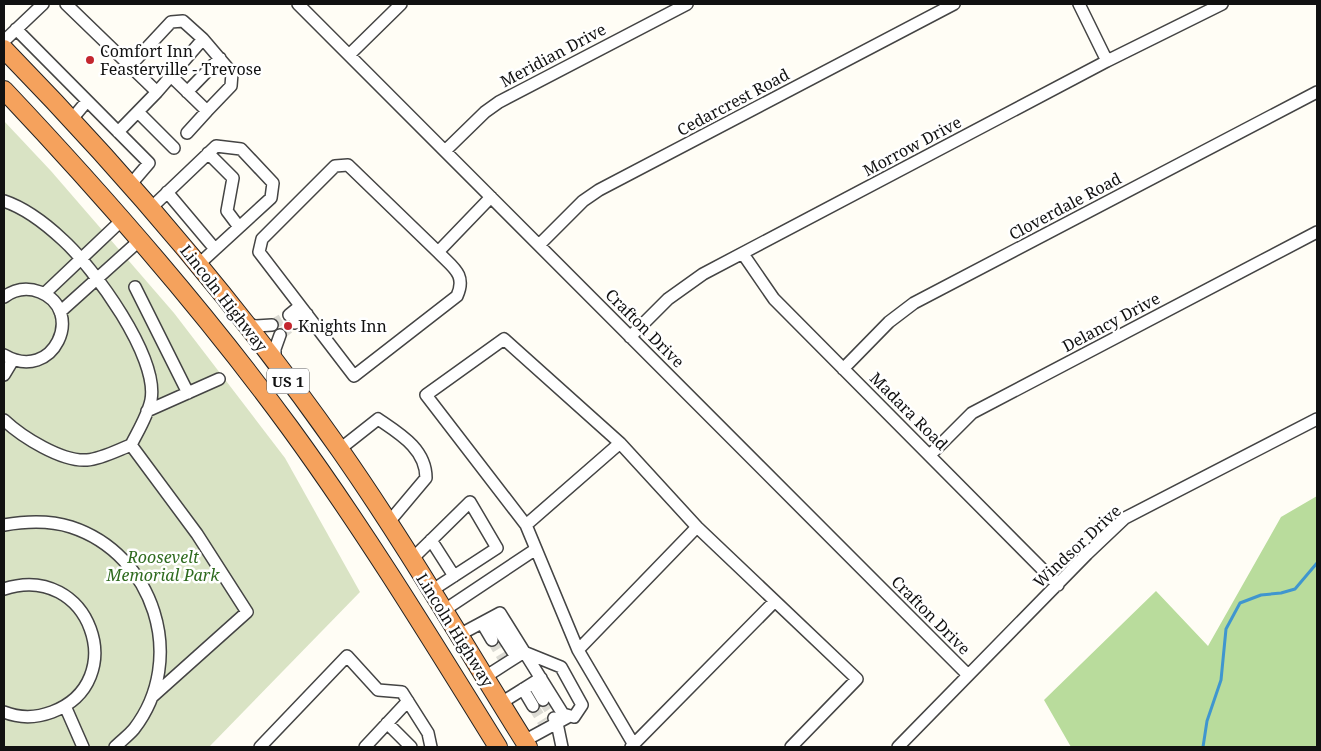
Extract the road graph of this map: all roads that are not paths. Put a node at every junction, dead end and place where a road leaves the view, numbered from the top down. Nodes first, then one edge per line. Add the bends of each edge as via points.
1 (43, 4) edge
2 (66, 4) edge
3 (298, 4) edge
4 (401, 4) edge
5 (687, 4) edge
6 (954, 4) edge
7 (1078, 4) edge
8 (1220, 4) edge
9 (16, 29) junction
10 (204, 39) junction
11 (4, 41) edge
12 (4, 49) edge
13 (349, 55) junction
14 (220, 58) junction
15 (1107, 62) junction
16 (130, 66) junction
17 (171, 76) junction
18 (4, 90) edge
19 (157, 92) junction
20 (187, 92) junction
21 (1317, 92) edge
22 (87, 101) junction
23 (207, 111) junction
24 (138, 112) junction
25 (72, 119) junction
26 (118, 132) junction
27 (187, 133) dead end
28 (174, 148) dead end
29 (445, 151) junction
30 (208, 153) junction
31 (131, 184) junction
32 (167, 192) junction
33 (490, 197) junction
34 (5, 200) edge
35 (152, 207) junction
36 (122, 220) junction
37 (239, 227) junction
38 (1317, 232) edge
39 (140, 240) junction
40 (539, 245) junction
41 (216, 248) junction
42 (438, 252) junction
43 (743, 254) junction
44 (80, 260) junction
45 (199, 264) junction
46 (97, 280) junction
47 (135, 287) dead end
48 (44, 294) junction
49 (4, 297) edge
50 (303, 310) junction
51 (60, 312) junction
52 (292, 319) tunnel mouth
53 (246, 324) junction
54 (272, 325) tunnel mouth
55 (280, 335) tunnel mouth
56 (630, 337) junction
57 (8, 358) edge
58 (275, 363) junction
59 (843, 369) junction
60 (4, 375) edge
61 (219, 379) dead end
62 (188, 393) junction
63 (147, 411) junction
64 (1317, 419) edge
65 (4, 420) edge
66 (620, 443) junction
67 (131, 445) junction
68 (340, 449) junction
69 (930, 455) junction
70 (389, 522) junction
71 (4, 525) edge
72 (526, 525) junction
73 (697, 527) junction
74 (431, 540) junction
75 (536, 549) junction
76 (411, 560) junction
77 (454, 576) junction
78 (1058, 586) junction
79 (4, 589) edge
80 (431, 591) junction
81 (774, 602) junction
82 (443, 611) junction
83 (487, 620) junction
84 (459, 636) junction
85 (492, 640) tunnel mouth
86 (578, 650) junction
87 (512, 658) junction
88 (968, 675) junction
89 (485, 677) junction
90 (532, 683) junction
91 (152, 697) junction
92 (408, 701) junction
93 (500, 703) junction
94 (538, 703) tunnel mouth
95 (65, 706) junction
96 (4, 712) edge
97 (561, 718) junction
98 (387, 724) junction
99 (526, 744) edge
100 (406, 746) edge
101 (633, 746) edge
102 (84, 747) edge
103 (115, 747) edge
104 (260, 747) edge
105 (365, 747) edge
106 (431, 747) edge
107 (498, 747) edge
108 (562, 747) edge
109 (791, 747) edge
110 (898, 747) edge

1 - 9 street
2 - 16 street
3 - 13 street, Crafton Drive
4 - 13 street
5 - 29 street, Meridian Drive via 499,102
6 - 40 street, Cedarcrest Road via 599,190 583,201
7 - 15 street
8 - 15 street, Morrow Drive
9 - 11 street
9 - 22 street
10 - 14 street
10 - 16 street via 183,21 170,22
10 - 17 street
12 - 25 highway, Lincoln Highway / US 1
13 - 29 street, Crafton Drive
14 - 20 street
14 - 23 street via 232,73 231,86
15 - 43 street, Morrow Drive
16 - 19 street
17 - 19 street
17 - 20 street
18 - 36 highway, Lincoln Highway / US 1
19 - 24 street
20 - 23 street
21 - 59 street, Cloverdale Road via 914,303 888,322
22 - 25 street
22 - 26 street
23 - 27 street
24 - 26 street
24 - 28 street
25 - 31 highway, Lincoln Highway / US 1
26 - 31 street via 149,163
29 - 33 street, Crafton Drive
30 - 32 street
30 - 37 street via 233,178 227,211
30 - 37 street via 216,146 241,149 273,183 271,198
31 - 35 highway, Lincoln Highway / US 1
32 - 35 street
32 - 41 street
33 - 40 street, Crafton Drive
33 - 42 street
34 - 44 street via 18,205 64,240
35 - 45 highway, Lincoln Highway / US 1
36 - 39 highway, Lincoln Highway / US 1
36 - 44 street
37 - 41 street
38 - 69 street, Delancy Drive via 972,413
39 - 46 street
39 - 107 highway, Lincoln Highway / US 1 via 232,351 325,476 390,573
40 - 56 street, Crafton Drive
41 - 45 street
42 - 50 street via 460,275 462,286 457,296 354,376
42 - 50 street via 348,165 335,166 262,239 259,252
43 - 56 street, Morrow Drive via 679,290
43 - 59 street, Madara Road via 774,299
44 - 46 street
44 - 48 street
45 - 53 highway, Lincoln Highway / US 1
46 - 51 street
46 - 63 street via 134,337 149,372 151,399
47 - 62 street
48 - 49 street via 22,289
48 - 51 street
50 - 52 street
51 - 57 street via 62,333 52,352 34,362
53 - 54 street
53 - 58 highway, Lincoln Highway / US 1
55 - 58 street
56 - 88 street, Crafton Drive
57 - 60 street
58 - 68 highway, Lincoln Highway / US 1
59 - 69 street, Madara Road
61 - 62 street
62 - 63 street
63 - 67 street
64 - 78 street, Windsor Drive via 1126,518
65 - 67 street via 44,448 67,458 88,460
66 - 72 street
66 - 72 street via 504,339 426,395
66 - 73 street
67 - 91 street via 197,534 247,612
68 - 70 highway, Lincoln Highway / US 1
68 - 70 street via 378,419 412,444 426,466 426,478
69 - 78 street, Madara Road
70 - 76 highway, Lincoln Highway / US 1
71 - 91 street via 26,521 72,528 101,541 133,570 148,593 157,619 161,646 159,672
72 - 75 street
73 - 81 street
73 - 86 street
74 - 76 street
74 - 77 street
74 - 77 street via 470,502 497,548
75 - 82 street
75 - 86 street
76 - 80 highway, Lincoln Highway / US 1
77 - 80 street
78 - 88 street, Windsor Drive
79 - 95 street via 32,584 48,587 63,593 85,616 95,646 94,663 81,692
80 - 82 highway, Lincoln Highway / US 1
81 - 101 street
81 - 109 street via 857,679
82 - 84 highway, Lincoln Highway / US 1
83 - 84 street
83 - 85 street
83 - 87 street
84 - 89 highway, Lincoln Highway / US 1
86 - 101 street
87 - 89 street
87 - 90 street
87 - 97 street via 561,667 582,705 574,717
88 - 110 street, Windsor Drive
89 - 93 highway, Lincoln Highway / US 1
90 - 93 street
90 - 94 street
90 - 97 street
91 - 103 street via 134,729
92 - 98 street
92 - 104 street via 402,692 378,690 347,656
92 - 106 street via 428,733
93 - 99 highway, Lincoln Highway / US 1
95 - 96 street via 43,716 24,717
95 - 102 street
97 - 99 street via 545,726
97 - 108 street
98 - 100 street
98 - 105 street

